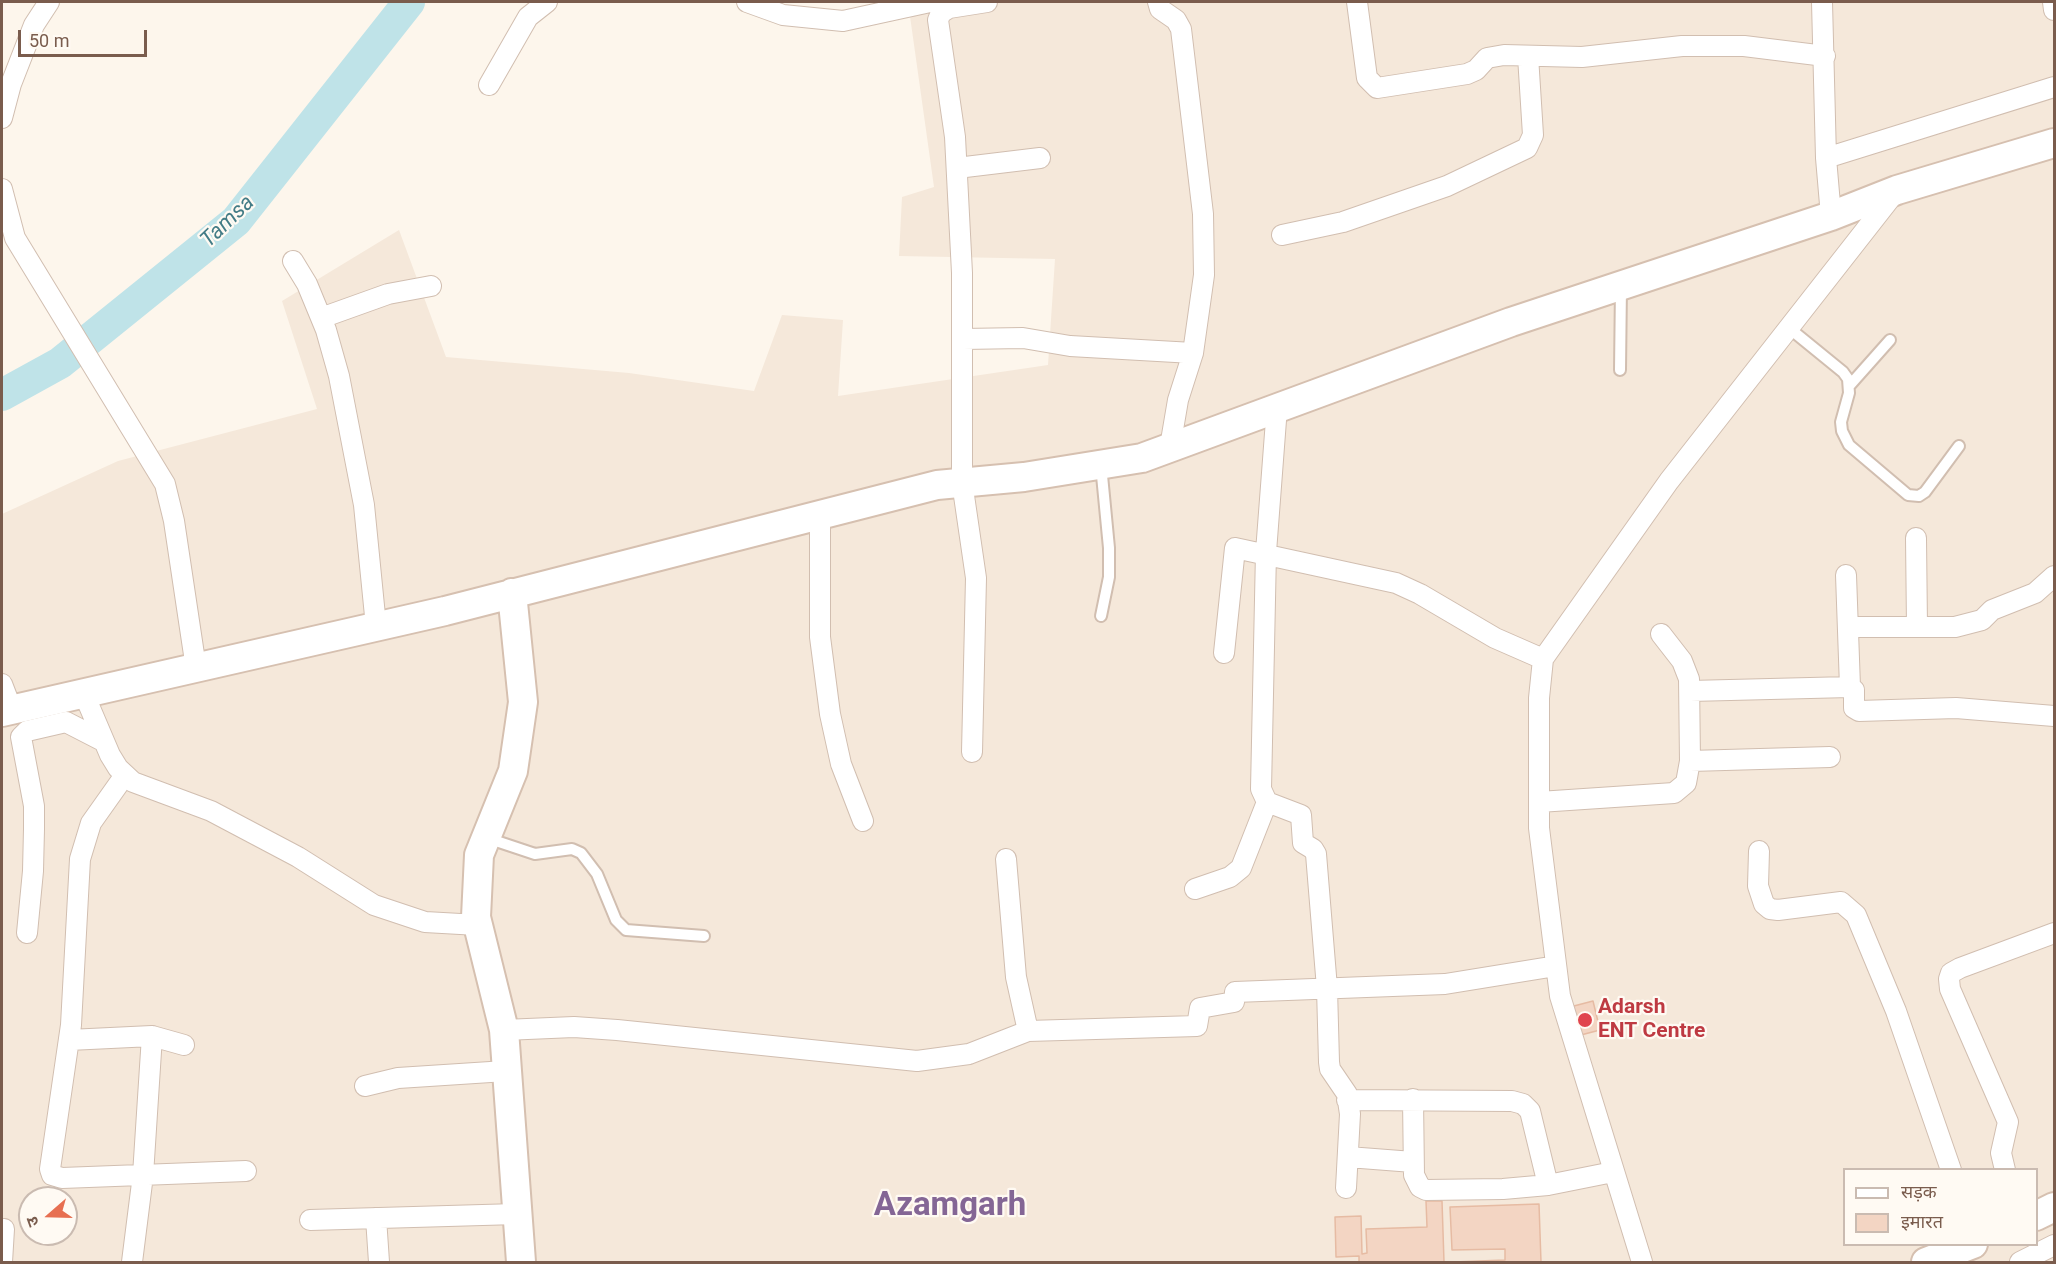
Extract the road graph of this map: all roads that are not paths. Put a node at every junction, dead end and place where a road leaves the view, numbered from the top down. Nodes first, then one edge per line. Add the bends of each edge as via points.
1 (49, 2) edge
2 (547, 2) edge
3 (747, 2) edge
4 (987, 2) edge
5 (1158, 2) edge
6 (1357, 2) edge
7 (1822, 2) edge
8 (2053, 2) edge
9 (936, 5) edge
10 (2055, 10) edge
11 (1528, 56) junction
12 (1825, 56) junction
13 (489, 85) dead end
14 (2055, 87) edge
15 (2, 117) edge
16 (2055, 143) edge
17 (1040, 158) dead end
18 (1826, 158) junction
19 (957, 168) junction
20 (2, 189) edge
21 (1896, 190) junction
22 (1831, 216) junction
23 (1282, 234) dead end
24 (293, 261) dead end
25 (431, 285) dead end
26 (1621, 285) junction
27 (321, 318) junction
28 (1789, 328) junction
29 (963, 339) junction
30 (1890, 340) dead end
31 (1193, 353) junction
32 (1620, 370) dead end
33 (1850, 386) junction
34 (1277, 407) junction
35 (1959, 446) dead end
36 (1170, 447) junction
37 (1101, 464) junction
38 (962, 483) junction
39 (820, 515) junction
40 (1916, 538) dead end
41 (1266, 552) junction
42 (1846, 574) dead end
43 (2055, 576) edge
44 (512, 593) junction
45 (1101, 616) dead end
46 (376, 626) junction
47 (1848, 627) junction
48 (1917, 627) junction
49 (1661, 634) dead end
50 (1224, 653) dead end
51 (1543, 659) junction
52 (196, 668) junction
53 (2, 684) edge
54 (1851, 687) junction
55 (1690, 691) junction
56 (84, 694) junction
57 (7, 711) edge
58 (2055, 716) edge
59 (103, 741) junction
60 (972, 753) dead end
61 (1830, 757) dead end
62 (1690, 761) junction
63 (124, 775) junction
64 (1267, 802) junction
65 (1539, 802) junction
66 (863, 821) dead end
67 (487, 838) junction
68 (1759, 851) dead end
69 (1006, 859) dead end
70 (1195, 889) dead end
71 (478, 925) junction
72 (27, 933) dead end
73 (2055, 933) edge
74 (704, 936) dead end
75 (1556, 966) junction
76 (1327, 988) junction
77 (504, 1030) junction
78 (1028, 1031) junction
79 (152, 1036) junction
80 (69, 1040) junction
81 (184, 1045) dead end
82 (506, 1071) junction
83 (365, 1086) dead end
84 (1413, 1099) junction
85 (1347, 1100) junction
86 (1348, 1157) junction
87 (1413, 1162) junction
88 (1950, 1168) edge
89 (2005, 1168) edge
90 (246, 1171) dead end
91 (1613, 1172) junction
92 (143, 1175) junction
93 (1548, 1185) junction
94 (1346, 1188) dead end
95 (2055, 1207) edge
96 (517, 1214) junction
97 (2038, 1216) edge
98 (376, 1218) junction
99 (310, 1220) dead end
100 (4, 1229) dead end
101 (2055, 1245) edge
102 (1970, 1246) edge
103 (2032, 1260) edge
104 (1930, 1262) edge
105 (2, 1263) edge
106 (132, 1263) edge
107 (379, 1263) edge
108 (521, 1263) edge
109 (1642, 1263) edge

1 - 15 street via 34,26
2 - 13 street via 528,17
3 - 9 street via 783,15 843,21
4 - 9 street via 949,8
5 - 31 street via 1160,9 1176,20 1181,29 1203,214 1204,275
6 - 11 street via 1367,78 1377,88 1467,74 1493,57
7 - 12 street
8 - 10 street
9 - 19 street via 951,95
11 - 12 street via 1582,57 1692,46 1744,46
11 - 23 street via 1533,135 1527,148 1437,190 1343,222
12 - 18 street
14 - 18 street
16 - 21 street
17 - 19 street
18 - 22 street
19 - 29 street
20 - 52 street via 15,238 165,483
21 - 22 street
21 - 28 street
22 - 26 street
24 - 27 street
25 - 27 street via 388,294
26 - 32 lane
26 - 34 street
27 - 46 street via 339,376 358,469
28 - 33 lane via 1843,372
28 - 51 street via 1669,481
29 - 31 street via 1023,338 1070,346
29 - 38 street
30 - 33 lane
31 - 36 street via 1178,400
33 - 35 lane via 1841,422 1845,439 1908,495 1925,492
34 - 36 street
34 - 41 street
36 - 37 street via 1142,458
37 - 38 street
37 - 45 lane via 1109,548 1109,577
38 - 39 street via 937,485
38 - 60 street via 976,578
39 - 44 street
39 - 66 street via 820,637 830,714 841,764
40 - 48 street
41 - 50 street via 1235,548
41 - 51 street via 1410,588 1496,638
41 - 64 street via 1261,789
42 - 47 street
43 - 48 street via 2036,592 1992,610 1982,620 1955,627
44 - 46 street
44 - 67 street via 523,702 513,771
46 - 52 street
47 - 48 street
47 - 54 street
49 - 55 street via 1682,661
51 - 65 street
52 - 56 street
53 - 57 street
54 - 55 street
54 - 58 street via 1854,708 1859,711 1956,708
55 - 62 street
56 - 57 street
56 - 59 street
59 - 63 street
59 - 72 street via 66,722 21,736 34,806
61 - 62 street
62 - 65 street via 1686,783 1674,793
63 - 71 street via 133,782 211,811 298,856 374,905 425,922
63 - 80 street via 91,823 81,859
64 - 70 street via 1241,868 1230,877
64 - 76 street via 1301,815 1303,843 1316,854
65 - 75 street
67 - 71 street via 480,855
67 - 74 lane via 535,854 572,849 581,853 597,874 616,920 626,930
68 - 88 street via 1758,886 1764,904 1770,909 1841,902 1856,915 1896,1011
69 - 78 street via 1016,977
71 - 77 street
73 - 89 street via 1960,968 1949,979 2008,1122 2001,1153
75 - 76 street via 1445,984
75 - 91 street via 1560,996
76 - 78 street via 1235,992 1234,1002 1200,1008 1197,1026
76 - 85 street via 1330,1069
77 - 78 street via 617,1029 917,1061 969,1054
77 - 82 street
79 - 80 street
79 - 81 street
79 - 92 street
80 - 92 street via 52,1174 62,1178
82 - 83 street via 398,1078
82 - 96 street
84 - 85 street
84 - 87 street
84 - 93 street via 1523,1104 1530,1111
85 - 86 street
86 - 87 street
86 - 94 street
87 - 93 street via 1416,1182 1426,1190
90 - 92 street
91 - 93 street
91 - 109 street
92 - 106 street
95 - 97 street
96 - 98 street
96 - 108 street
98 - 99 street
98 - 107 street
100 - 105 street
101 - 103 street
102 - 104 street

